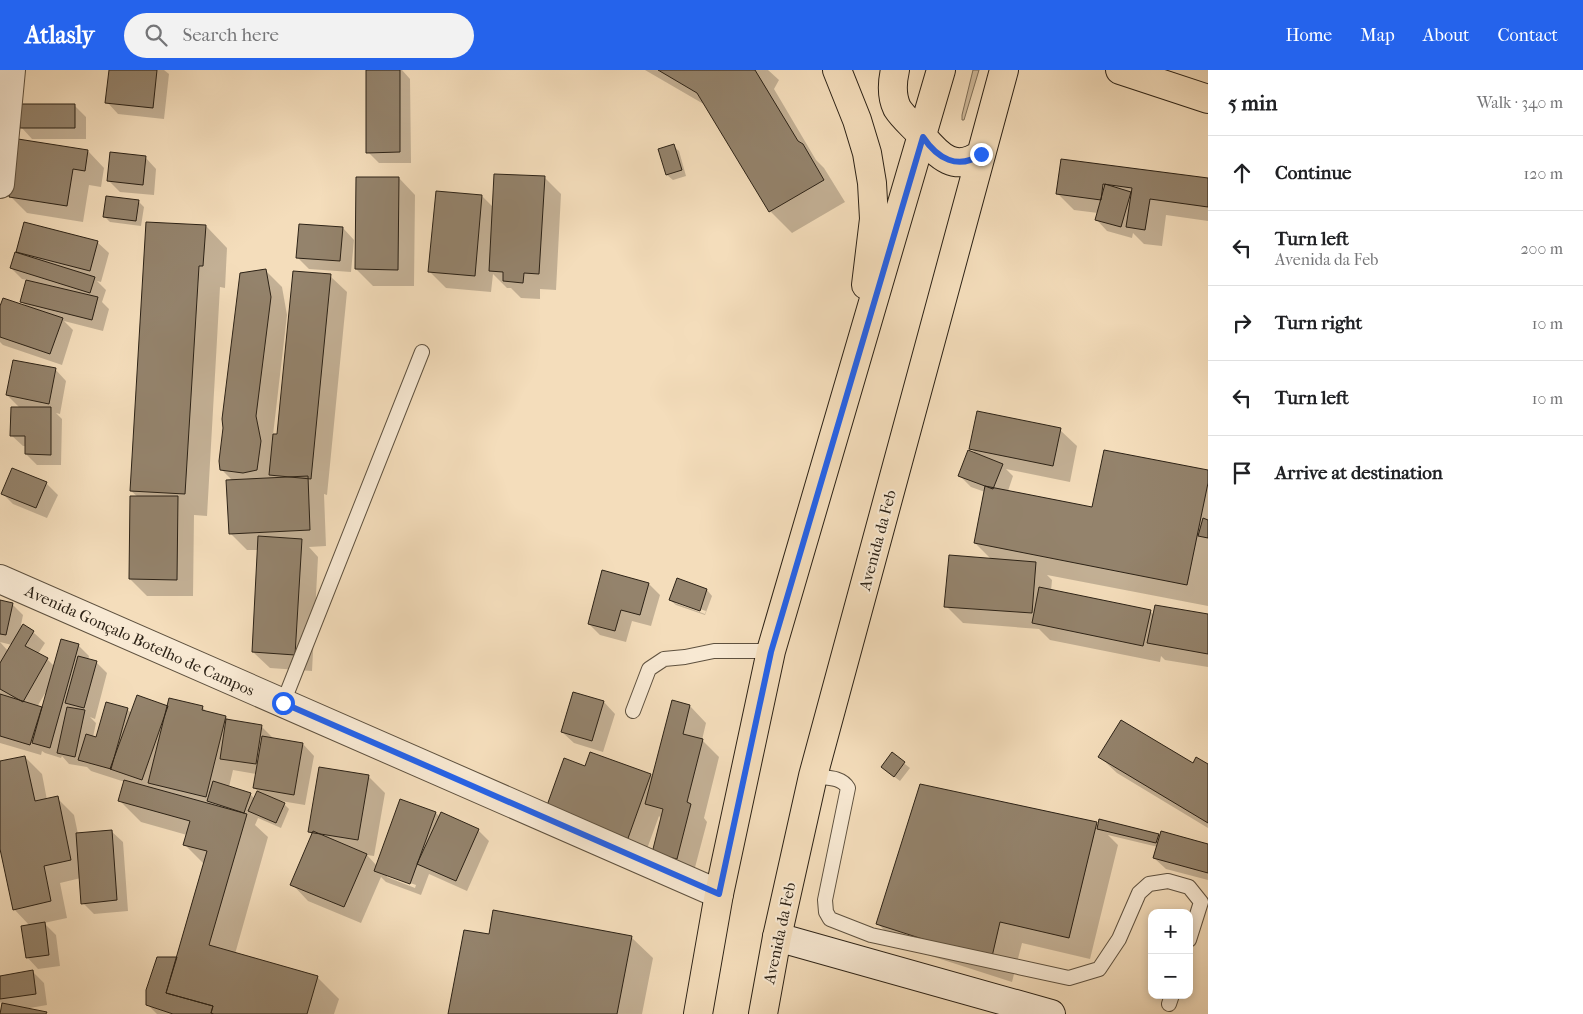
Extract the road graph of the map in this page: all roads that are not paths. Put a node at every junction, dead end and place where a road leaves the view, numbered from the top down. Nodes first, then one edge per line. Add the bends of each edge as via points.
1 (11, 70) edge
2 (837, 70) edge
3 (895, 70) edge
4 (941, 70) edge
5 (1004, 70) edge
6 (1120, 70) edge
7 (1208, 99) edge
8 (923, 137) junction
9 (981, 154) junction
10 (0, 184) edge
11 (422, 352) dead end
12 (858, 358) junction
13 (0, 579) edge
14 (771, 652) junction
15 (283, 703) junction
16 (633, 711) dead end
17 (812, 776) junction
18 (719, 894) junction
19 (1193, 927) edge
20 (777, 937) junction
21 (698, 1014) edge
22 (763, 1014) edge
23 (1051, 1014) edge

1 - 10 street
2 - 12 main road via 867,153 872,183 874,219
3 - 8 main road via 892,87 896,107
4 - 8 main road
5 - 9 main road, Avenida da Feb
6 - 7 main road
8 - 9 main road via 946,160 969,161
8 - 12 main road
9 - 17 main road, Avenida da Feb
11 - 15 lane
12 - 14 main road
13 - 15 street, Avenida Gonçalo Botelho de Campos
14 - 16 lane via 714,651 664,659 649,669
14 - 18 main road
15 - 18 street, Avenida Gonçalo Botelho de Campos
17 - 19 lane via 840,779 848,788 825,900 830,919 871,935 1069,978 1099,970 1119,939 1140,893 1149,884 1168,881 1189,886 1201,902
17 - 20 main road, Avenida da Feb
18 - 21 main road
20 - 22 main road, Avenida da Feb
20 - 23 street

